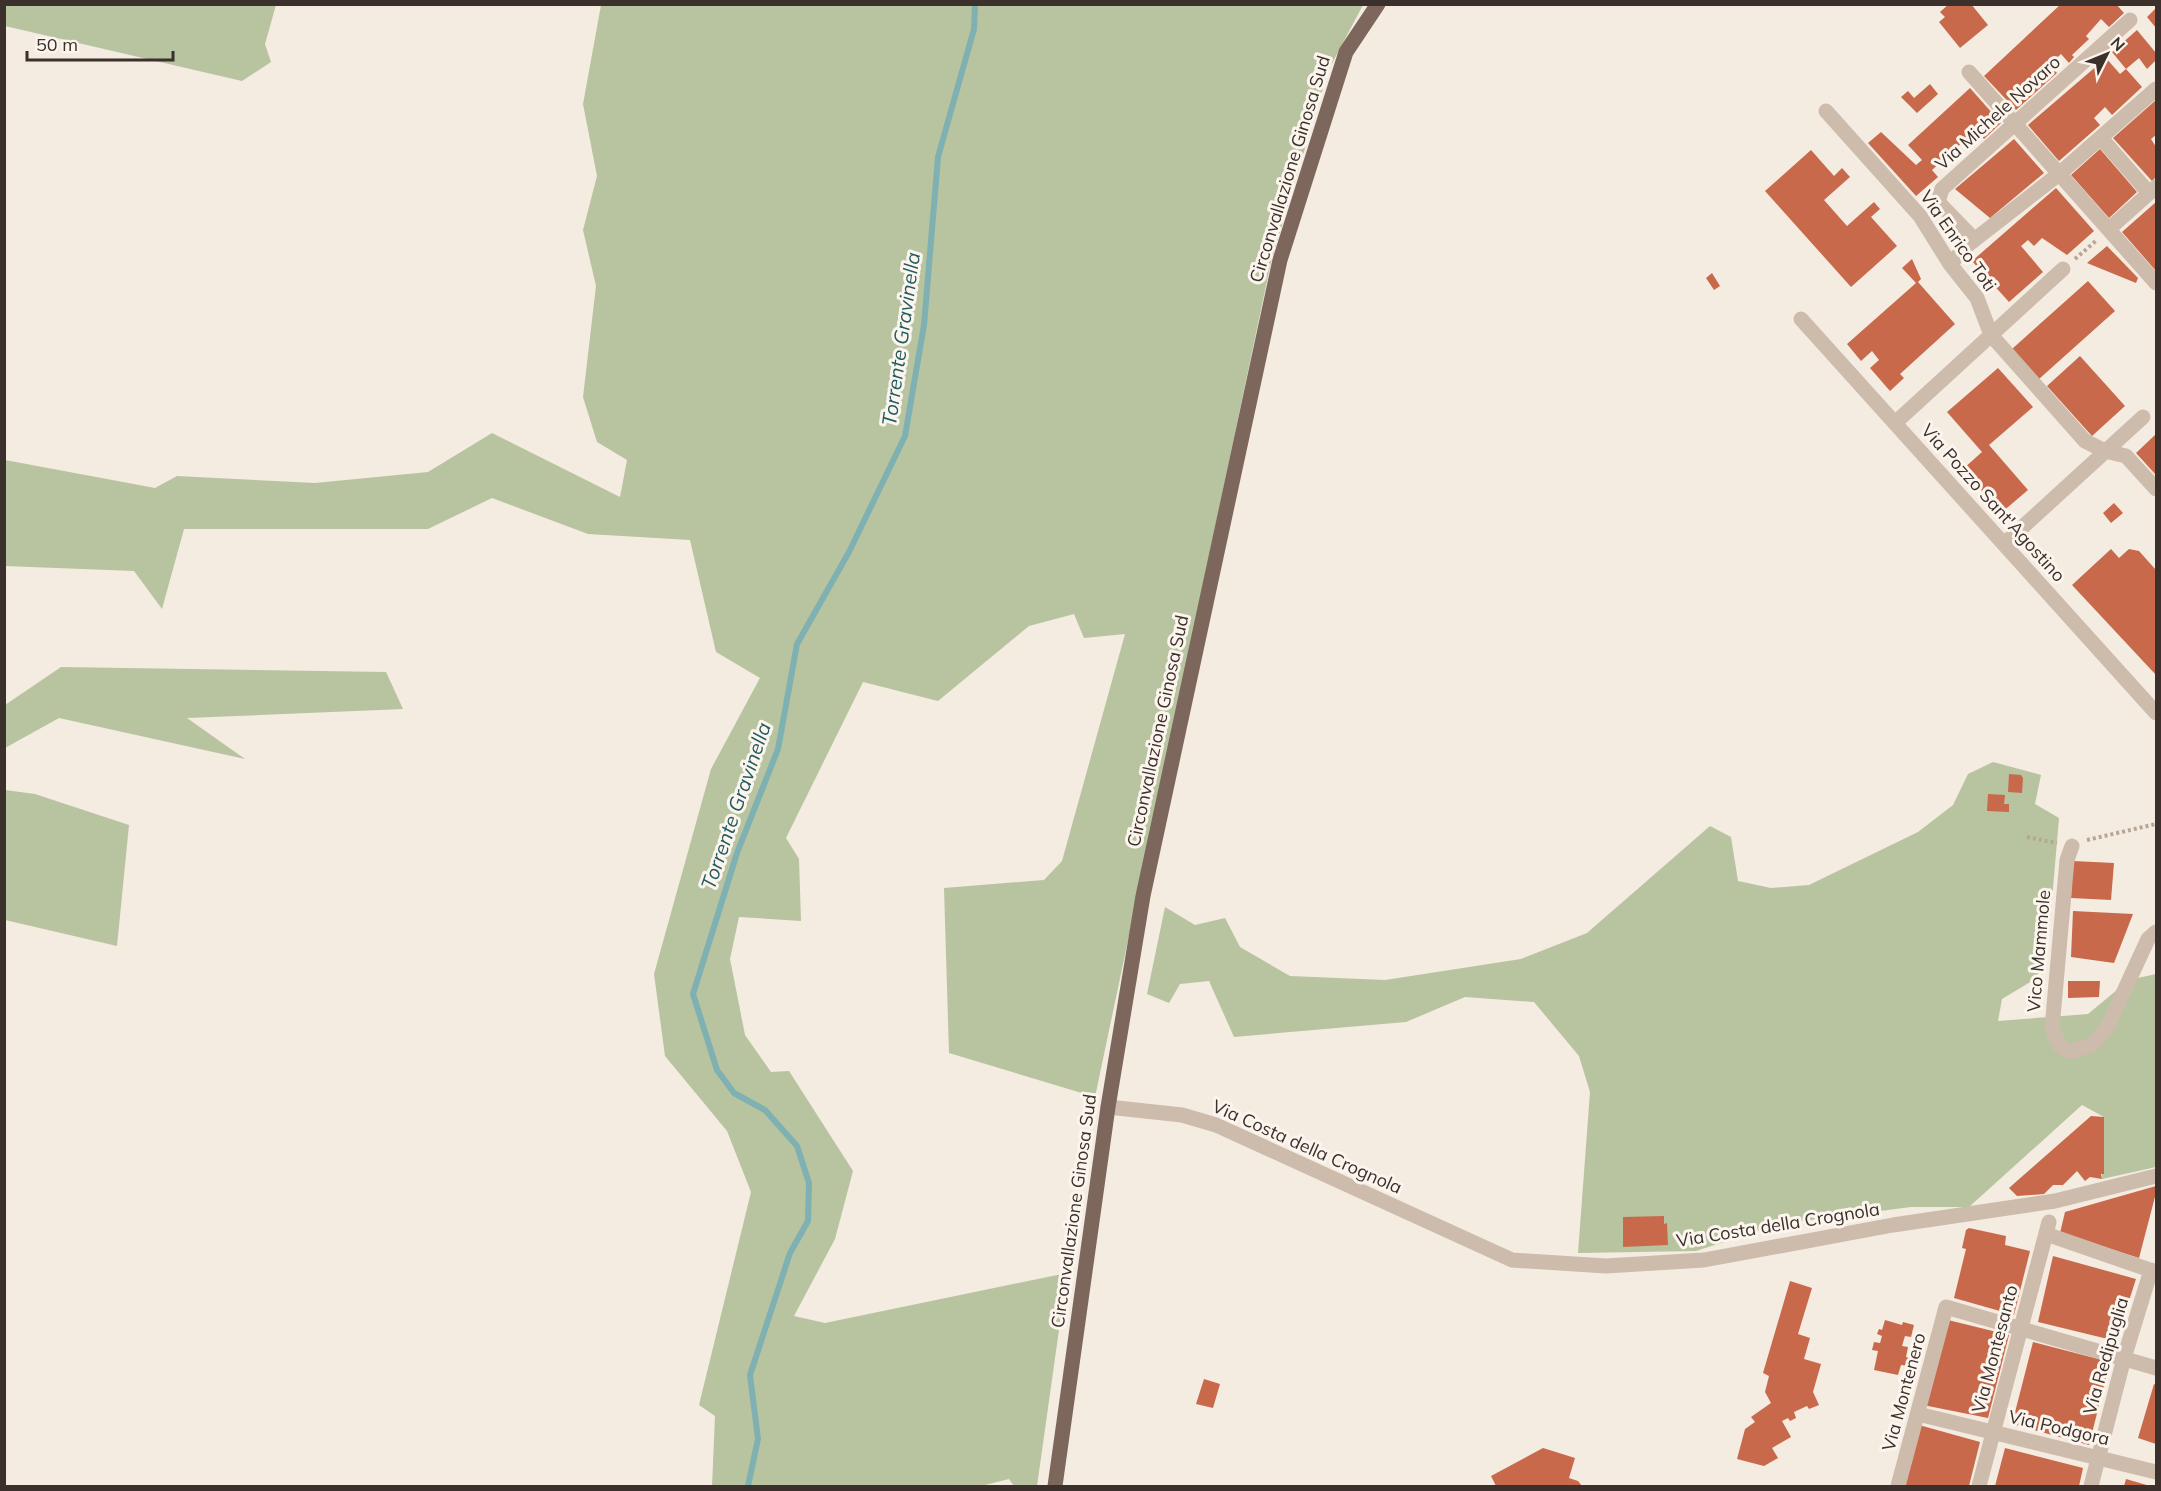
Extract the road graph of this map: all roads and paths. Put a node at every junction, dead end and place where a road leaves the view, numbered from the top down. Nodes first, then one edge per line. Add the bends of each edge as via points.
1 (1378, 4) edge
2 (2130, 20) dead end
3 (1969, 72) dead end
4 (2157, 89) edge
5 (1826, 111) dead end
6 (2015, 124) junction
7 (2101, 138) junction
8 (2059, 174) junction
9 (2153, 190) edge
10 (2109, 229) junction
11 (1969, 244) junction
12 (1950, 264) junction
13 (2063, 269) joint
14 (2157, 283) edge
15 (1801, 319) dead end
16 (1991, 335) junction
17 (2143, 417) dead end
18 (1894, 423) junction
19 (2105, 451) junction
20 (2157, 489) edge
21 (2004, 544) junction
22 (2157, 713) edge
23 (2157, 824) edge
24 (2027, 837) dead end
25 (2072, 846) junction
26 (2157, 932) edge
27 (1108, 1107) junction
28 (2157, 1176) edge
29 (2154, 1271) edge
30 (2021, 1328) junction
31 (2124, 1358) junction
32 (2157, 1368) edge
33 (1918, 1414) junction
34 (1993, 1433) junction
35 (2098, 1458) junction
36 (2157, 1472) edge
37 (1055, 1486) edge
38 (1898, 1486) edge
39 (1979, 1486) edge
40 (2091, 1486) edge

1 - 27 main road, Circonvallazione Ginosa Sud via 1347,52 1280,260 1143,896
2 - 6 street, Via Michele Novaro
3 - 6 street
4 - 7 street
5 - 12 street, Via Enrico Toti via 1920,216
6 - 8 street
6 - 11 street, Via Michele Novaro via 1942,189 1938,202 1969,234
7 - 8 street
7 - 9 street
8 - 10 street
8 - 11 street
9 - 10 street
10 - 13 path
10 - 14 street
11 - 12 street
12 - 16 street, Via Enrico Toti via 1977,298
13 - 16 street
15 - 18 street, Via Pozzo Sant'Agostino
16 - 18 street
16 - 19 street, Via Enrico Toti via 2085,441
17 - 19 street
18 - 21 street, Via Pozzo Sant'Agostino
19 - 20 street, Via Enrico Toti via 2126,456
19 - 21 street
21 - 22 street, Via Pozzo Sant'Agostino
23 - 25 path
24 - 25 path
25 - 26 street, Vico Mammole via 2067,860 2052,1028 2060,1046 2071,1052 2093,1044 2108,1026 2148,939
27 - 28 street, Via Costa della Crognola via 1182,1115 1216,1125 1512,1260 1594,1266 1704,1260 1893,1225 2055,1201
27 - 37 main road, Circonvallazione Ginosa Sud
29 - 30 street, Via Montesanto via 2047,1228
29 - 31 street, Via Redipuglia
30 - 31 street
30 - 33 street, Via Montenero via 1947,1307
30 - 34 street, Via Montesanto
31 - 32 street
31 - 35 street, Via Redipuglia
33 - 34 street, Via Podgora
33 - 38 street, Via Montenero
34 - 35 street, Via Podgora
34 - 39 street, Via Montesanto
35 - 36 street, Via Podgora
35 - 40 street, Via Redipuglia

